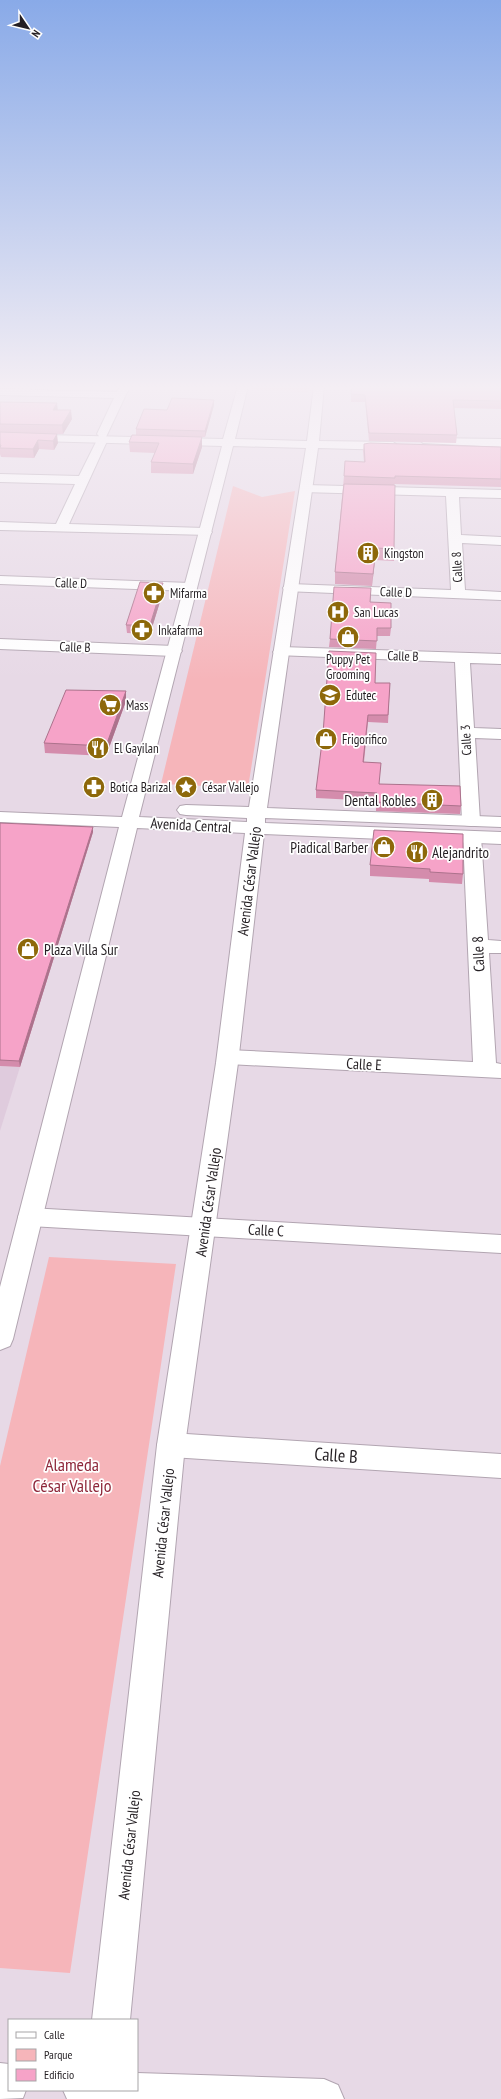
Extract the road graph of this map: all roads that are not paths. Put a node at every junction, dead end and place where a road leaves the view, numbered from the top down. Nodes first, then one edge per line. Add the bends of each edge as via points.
1 (81, 484) edge
2 (217, 484) edge
3 (307, 484) edge
4 (306, 489) junction
5 (452, 493) junction
6 (501, 494) edge
7 (0, 526) edge
8 (60, 528) junction
9 (204, 532) junction
10 (455, 539) junction
11 (501, 540) edge
12 (0, 580) edge
13 (190, 586) junction
14 (290, 588) junction
15 (458, 594) junction
16 (501, 596) edge
17 (2, 648) edge
18 (174, 651) junction
19 (281, 652) junction
20 (462, 658) junction
21 (501, 659) edge
22 (466, 733) junction
23 (501, 734) edge
24 (0, 802) edge
25 (131, 815) junction
26 (0, 817) edge
27 (256, 820) junction
28 (501, 822) edge
29 (471, 829) junction
30 (501, 838) edge
31 (478, 946) junction
32 (501, 947) edge
33 (228, 1057) junction
34 (493, 1070) edge
35 (30, 1217) junction
36 (204, 1227) junction
37 (501, 1244) edge
38 (0, 1339) edge
39 (172, 1445) junction
40 (501, 1466) edge
41 (111, 2019) edge
42 (97, 2093) edge
43 (324, 2099) edge

1 - 8 street
2 - 9 street
3 - 4 street, Avenida César Vallejo
4 - 5 street
4 - 14 street, Avenida César Vallejo
5 - 6 street
5 - 10 street, Calle 8
7 - 8 street
8 - 9 street
9 - 13 street
10 - 11 street
10 - 15 street, Calle 8
12 - 13 street, Calle D
13 - 18 street
14 - 15 street, Calle D
14 - 19 street, Avenida César Vallejo
15 - 16 street, Calle D
17 - 18 street, Calle B
18 - 25 street
19 - 20 street, Calle B
19 - 27 street, Avenida César Vallejo
20 - 21 street, Calle B
20 - 22 street, Calle 3
22 - 23 street
22 - 29 street, Calle 3
24 - 25 street, Avenida Central
25 - 26 street, Avenida Central
25 - 27 street, Avenida Central
25 - 35 street
27 - 29 street, Avenida Central
27 - 33 street, Avenida César Vallejo
28 - 29 street, Avenida Central
29 - 30 street, Avenida Central
29 - 31 street, Calle 8
31 - 32 street
31 - 34 street, Calle 8
33 - 34 street, Calle E
33 - 36 street, Avenida César Vallejo
35 - 36 street, Calle C
35 - 38 street
36 - 37 street, Calle C
36 - 39 street, Avenida César Vallejo
39 - 40 street, Calle B
39 - 41 street, Avenida César Vallejo
42 - 43 street

